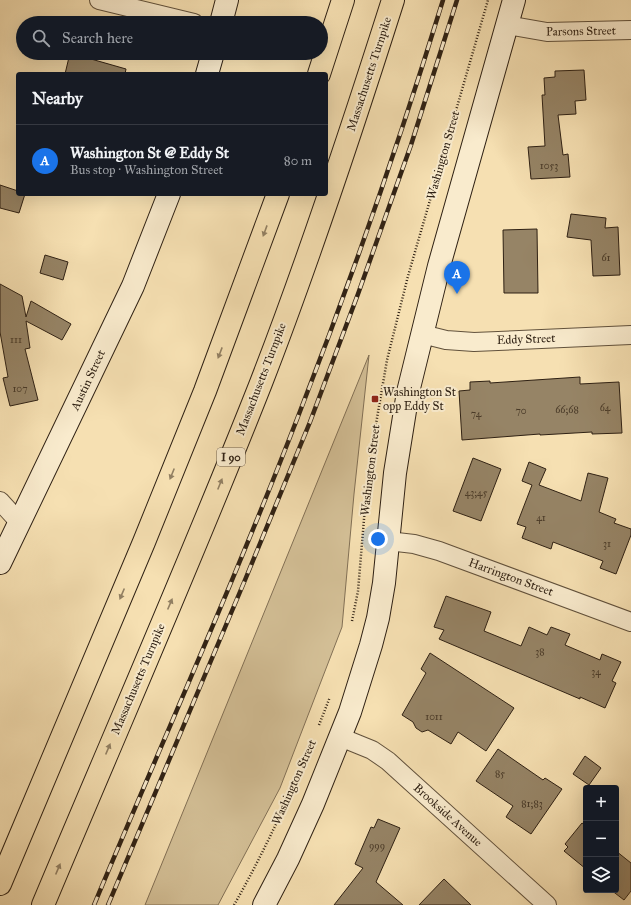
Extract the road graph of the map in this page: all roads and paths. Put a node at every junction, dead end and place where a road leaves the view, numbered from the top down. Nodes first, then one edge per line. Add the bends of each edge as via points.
1 (99, 0) edge
2 (227, 0) edge
3 (343, 0) edge
4 (393, 0) edge
5 (488, 0) edge
6 (514, 0) edge
7 (165, 16) edge
8 (223, 16) edge
9 (507, 25) junction
10 (631, 30) edge
11 (328, 46) edge
12 (210, 60) edge
13 (324, 60) edge
14 (207, 72) edge
15 (320, 72) edge
16 (168, 196) edge
17 (277, 196) edge
18 (422, 334) junction
19 (631, 335) edge
20 (0, 501) edge
21 (20, 523) junction
22 (388, 541) junction
23 (0, 563) edge
24 (631, 622) edge
25 (351, 627) dead end
26 (332, 690) dead end
27 (317, 731) dead end
28 (340, 736) junction
29 (308, 751) dead end
30 (0, 884) edge
31 (43, 905) edge
32 (234, 905) edge
33 (264, 905) edge
34 (547, 905) edge

1 - 7 street
2 - 8 main road
3 - 11 highway
31 -> 4 highway, Massachusetts Turnpike / I 90 via 261,381 318,228
5 - 25 path, Washington Street via 408,276 387,360 371,453 358,591
6 - 9 main road, Washington Street
9 - 10 street, Parsons Street via 567,33
9 - 18 main road, Washington Street
12 - 14 main road
13 - 15 highway
16 - 21 main road, Austin Street via 133,286
17 -> 30 highway via 229,329 141,549
18 - 19 street, Eddy Street via 465,342
18 - 22 main road, Washington Street via 408,392 399,446
20 - 21 street
21 - 23 main road, Austin Street
22 - 24 street, Harrington Street via 414,544 439,551
22 - 28 main road, Washington Street via 384,583 375,631 361,680
26 - 27 path, Washington Street
28 - 33 main road, Washington Street via 305,823
28 - 34 street, Brookside Avenue via 372,750 388,761
29 - 32 path, Washington Street via 287,802

